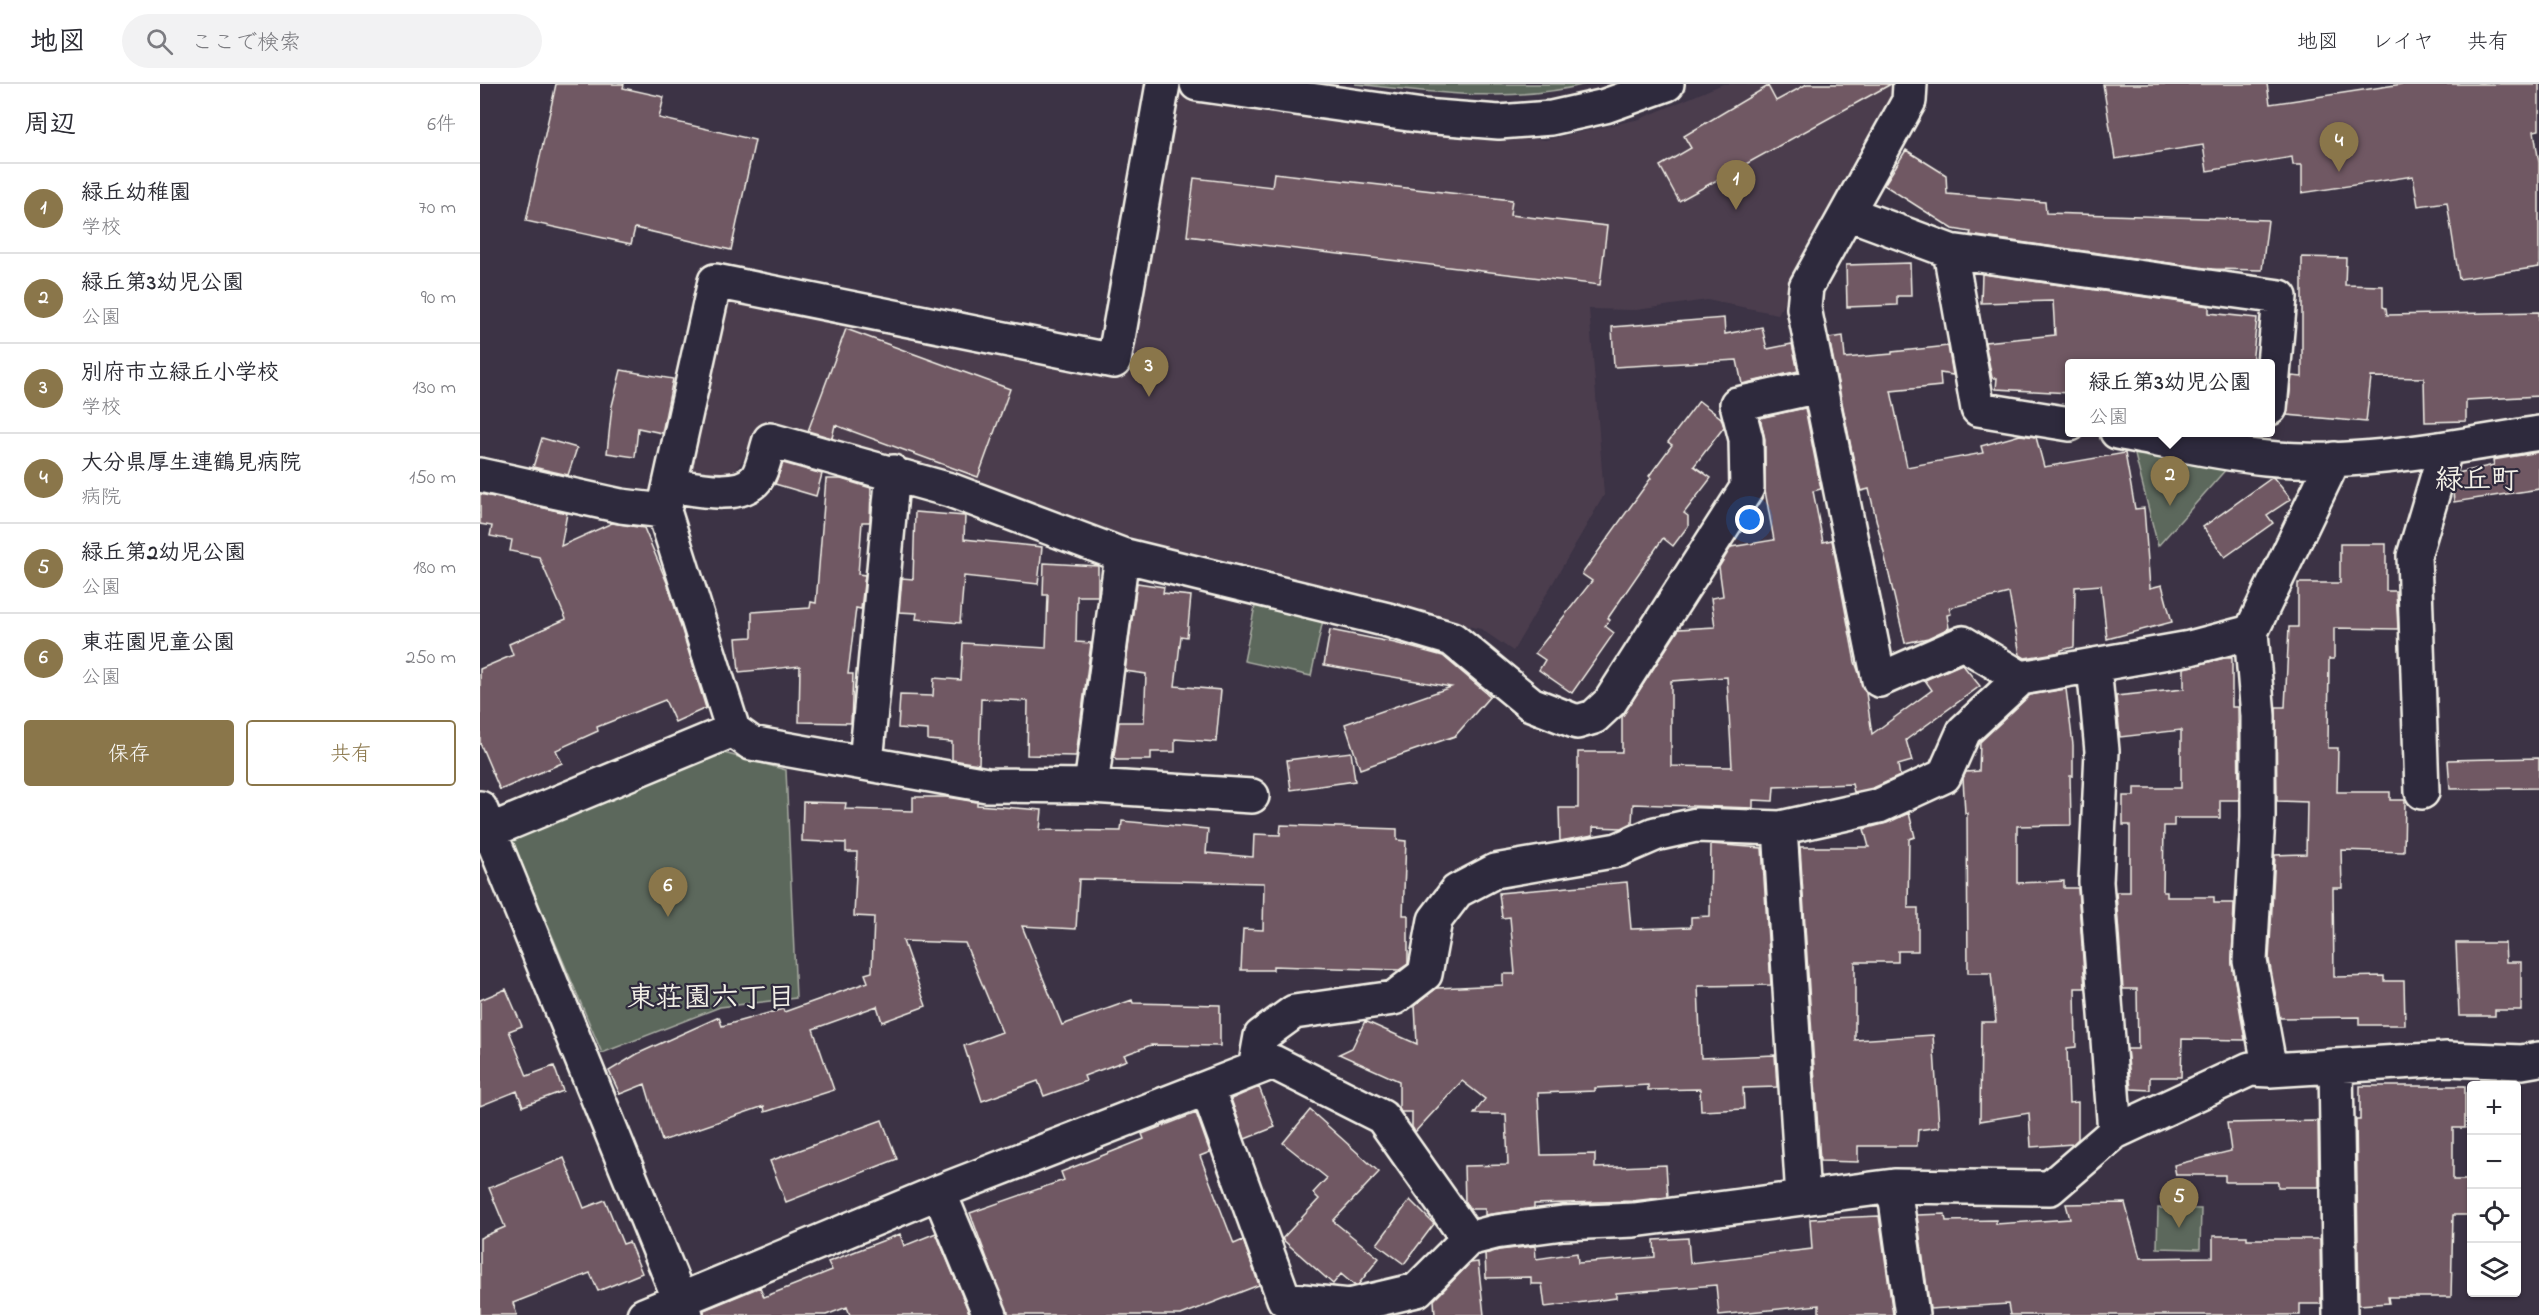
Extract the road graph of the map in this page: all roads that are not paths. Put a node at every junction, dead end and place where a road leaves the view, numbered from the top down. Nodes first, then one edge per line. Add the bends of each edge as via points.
1 (1163, 84) edge
2 (1197, 84) edge
3 (1667, 84) edge
4 (1910, 84) edge
5 (1848, 213) junction
6 (1950, 250) junction
7 (2275, 359) edge
8 (1819, 386) junction
9 (2065, 423) edge
10 (2539, 433) edge
11 (2175, 437) edge
12 (2267, 445) edge
13 (2446, 448) junction
14 (2334, 459) junction
15 (892, 472) junction
16 (480, 475) edge
17 (668, 498) junction
18 (1122, 555) junction
19 (2252, 632) junction
20 (2094, 666) junction
21 (2021, 678) junction
22 (733, 730) junction
23 (866, 763) junction
24 (1091, 786) junction
25 (2422, 792) dead end
26 (1252, 796) dead end
27 (483, 825) edge
28 (1780, 828) junction
29 (2539, 1059) edge
30 (2336, 1067) junction
31 (1255, 1069) junction
32 (2270, 1070) junction
33 (1207, 1088) junction
34 (2115, 1132) junction
35 (1894, 1186) junction
36 (939, 1192) junction
37 (1803, 1198) junction
38 (1468, 1239) junction
39 (1420, 1303) edge
40 (683, 1308) edge
41 (644, 1315) edge
42 (990, 1315) edge
43 (1912, 1315) edge
44 (2340, 1315) edge

1 - 17 street via 1114,361 715,280
2 - 3 street via 1422,116 1499,122 1551,118 1605,106
4 - 5 street via 1909,100
5 - 6 street
5 - 8 street via 1806,287 1804,308
6 - 7 street via 2280,297
6 - 9 street via 1978,409
8 - 18 street via 1737,404 1746,439 1747,488 1610,702 1594,717 1577,723 1531,704 1452,639
8 - 21 street via 1879,680 1963,643
10 - 13 street
11 - 12 street
12 - 14 street
13 - 14 street
13 - 25 street via 2414,556
14 - 19 street
15 - 17 street via 770,440 756,479 743,487
15 - 18 street
15 - 23 street
16 - 17 street via 621,506
17 - 22 street
18 - 24 street
19 - 20 street
19 - 32 street via 2258,716 2258,817 2250,961
20 - 21 street
20 - 34 street via 2102,751 2096,882
21 - 28 street via 1964,731 1944,776 1879,806
22 - 23 street via 751,743
22 - 27 street
23 - 24 street via 987,784
24 - 26 street
27 - 40 street
28 - 31 street via 1696,825 1655,834 1618,850 1495,871 1457,891 1435,920 1425,974 1394,998 1294,1012 1261,1036
28 - 37 street
29 - 30 street via 2447,1059
30 - 32 street
30 - 44 street
31 - 33 street
31 - 38 street via 1273,1062 1382,1117
32 - 34 street via 2250,1069
33 - 36 street
33 - 39 street via 1284,1299 1350,1306
34 - 35 street via 2050,1188
35 - 37 street
35 - 43 street
36 - 40 street
36 - 42 street
37 - 38 street via 1634,1220 1563,1223
38 - 39 street
40 - 41 street

